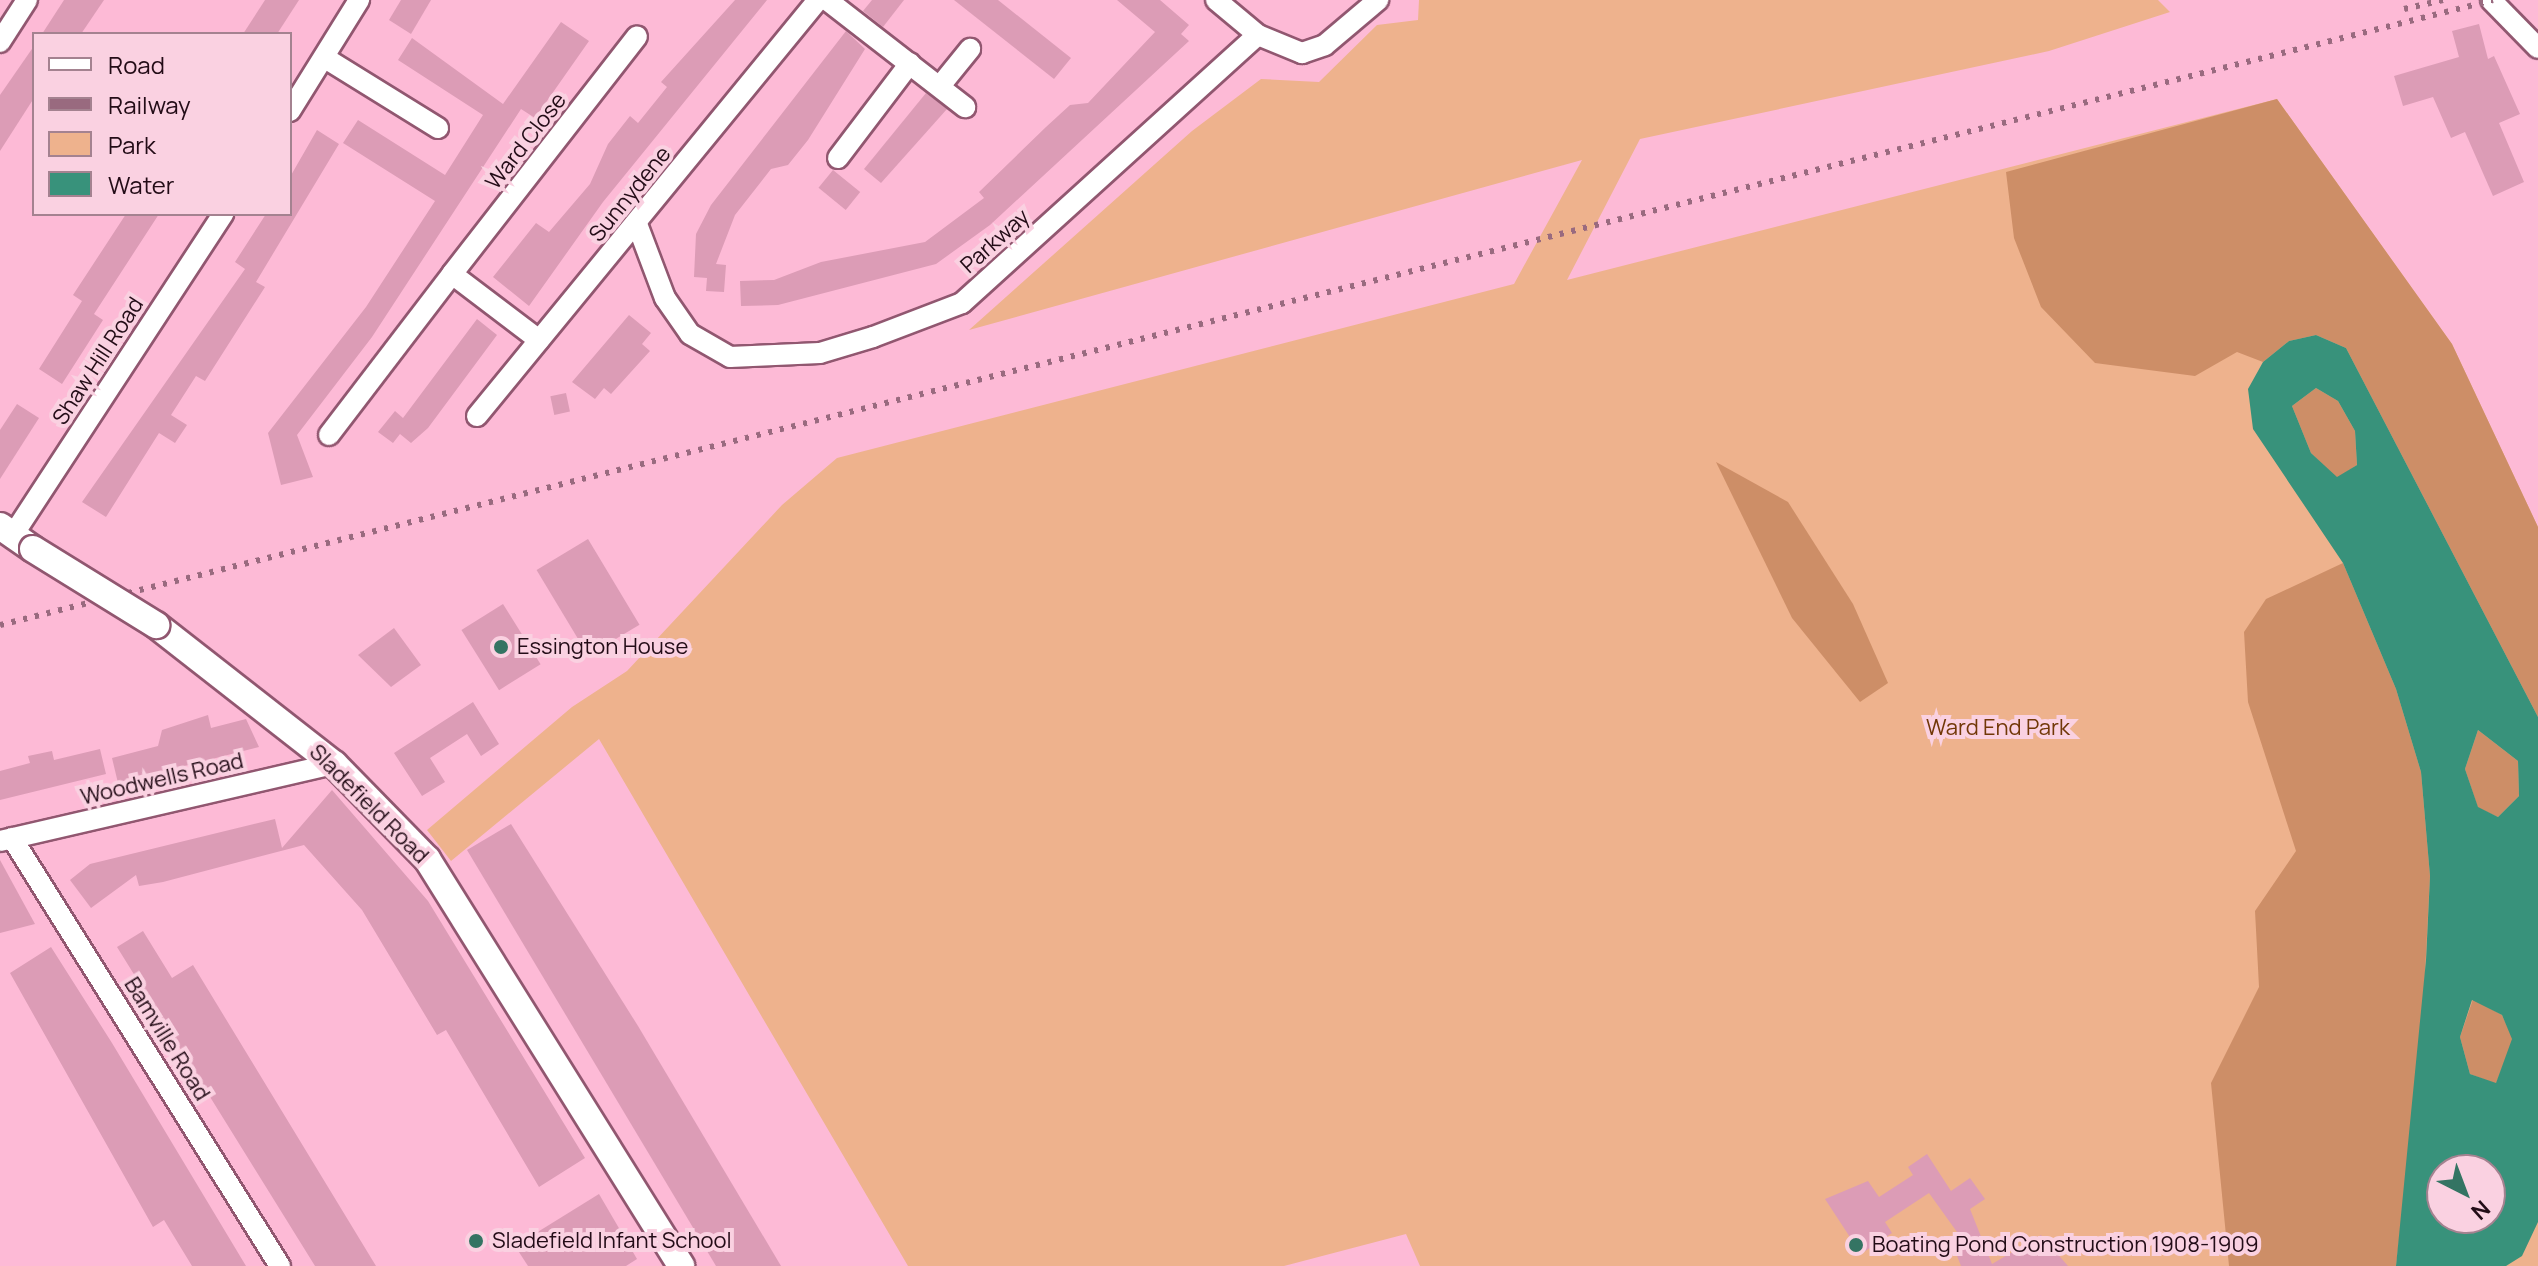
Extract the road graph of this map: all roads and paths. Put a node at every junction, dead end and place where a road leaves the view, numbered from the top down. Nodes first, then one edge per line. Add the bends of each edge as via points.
1 (27, 0) edge
2 (359, 0) edge
3 (818, 0) edge
4 (827, 0) edge
5 (1216, 0) edge
6 (1378, 0) edge
7 (2491, 0) edge
8 (1258, 35) junction
9 (637, 36) dead end
10 (0, 42) edge
11 (2538, 48) edge
12 (970, 49) dead end
13 (325, 58) junction
14 (910, 63) junction
15 (940, 86) junction
16 (965, 107) dead end
17 (292, 108) edge
18 (438, 128) dead end
19 (838, 158) dead end
20 (222, 216) edge
21 (637, 224) junction
22 (452, 274) junction
23 (539, 340) junction
24 (477, 416) dead end
25 (329, 435) dead end
26 (16, 537) edge
27 (334, 764) junction
28 (6, 839) edge
29 (280, 1266) edge
30 (681, 1266) edge

1 - 10 street
2 - 13 street
3 - 21 street, Sunnydene
4 - 14 street
5 - 8 street
6 - 8 street via 1325,45 1302,53
7 - 11 street
8 - 21 street, Parkway via 962,303 860,341 820,353 730,357 690,334 665,298
9 - 22 street, Ward Close
12 - 15 street
13 - 17 street
13 - 18 street
14 - 15 street
14 - 19 street
15 - 16 street
20 - 26 street, Shaw Hill Road
21 - 23 street, Sunnydene
22 - 23 street
22 - 25 street, Ward Close
23 - 24 street, Sunnydene
26 - 27 street, Sladefield Road, bridge via 156,625
27 - 28 street, Woodwells Road
27 - 30 street, Sladefield Road via 427,859
28 - 29 street, Bamville Road

